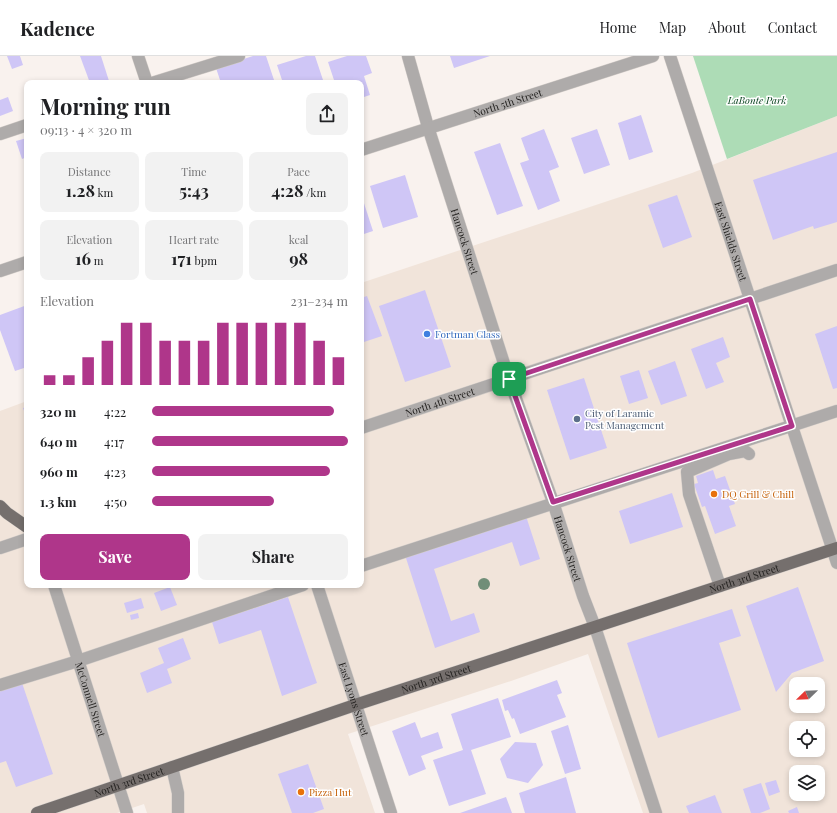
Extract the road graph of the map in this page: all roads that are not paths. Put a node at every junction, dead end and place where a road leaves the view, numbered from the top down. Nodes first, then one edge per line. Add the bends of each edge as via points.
1 (138, 56) edge
2 (239, 56) edge
3 (408, 56) edge
4 (653, 56) edge
5 (670, 56) edge
6 (146, 80) edge
7 (162, 80) edge
8 (24, 126) edge
9 (428, 127) junction
10 (0, 134) edge
11 (364, 149) edge
12 (24, 263) edge
13 (837, 270) edge
14 (0, 271) edge
15 (750, 299) junction
16 (509, 379) junction
17 (837, 411) edge
18 (792, 426) junction
19 (364, 427) edge
20 (749, 454) dead end
21 (553, 502) junction
22 (0, 506) edge
23 (24, 525) edge
24 (24, 540) edge
25 (0, 548) edge
26 (835, 549) edge
27 (837, 563) edge
28 (364, 565) edge
29 (720, 586) junction
30 (55, 588) edge
31 (294, 588) edge
32 (318, 588) edge
33 (595, 628) junction
34 (78, 661) junction
35 (0, 685) edge
36 (355, 704) junction
37 (172, 767) junction
38 (118, 786) junction
39 (37, 813) edge
40 (127, 813) edge
41 (178, 813) edge
42 (391, 813) edge
43 (656, 813) edge

1 - 6 street
2 - 7 street
3 - 9 street, Hancock Street
4 - 9 street, North 5th Street
5 - 15 street, East Shields Street
8 - 10 street
9 - 11 street, North 5th Street
9 - 16 street, Hancock Street
12 - 14 street
13 - 15 street, North 4th Street
15 - 16 street, North 4th Street
15 - 18 street, East Shields Street
16 - 19 street, North 4th Street
16 - 21 street, Hancock Street
17 - 18 street
18 - 21 street
18 - 26 street, East Shields Street
20 - 29 street via 745,451 729,454 687,472 689,494
21 - 28 street
21 - 33 street, Hancock Street
22 - 23 main road
24 - 25 street
26 - 27 street, East Shields Street
26 - 29 main road, North 3rd Street
29 - 33 main road, North 3rd Street
30 - 34 street, McConnell Street
31 - 34 street
32 - 36 street, East Lyons Street
33 - 36 main road, North 3rd Street
33 - 43 street, Hancock Street
34 - 35 street
34 - 38 street, McConnell Street
36 - 37 main road, North 3rd Street
36 - 42 street, East Lyons Street
37 - 38 main road, North 3rd Street
37 - 41 street via 178,793
38 - 39 main road, North 3rd Street
38 - 40 street, McConnell Street

